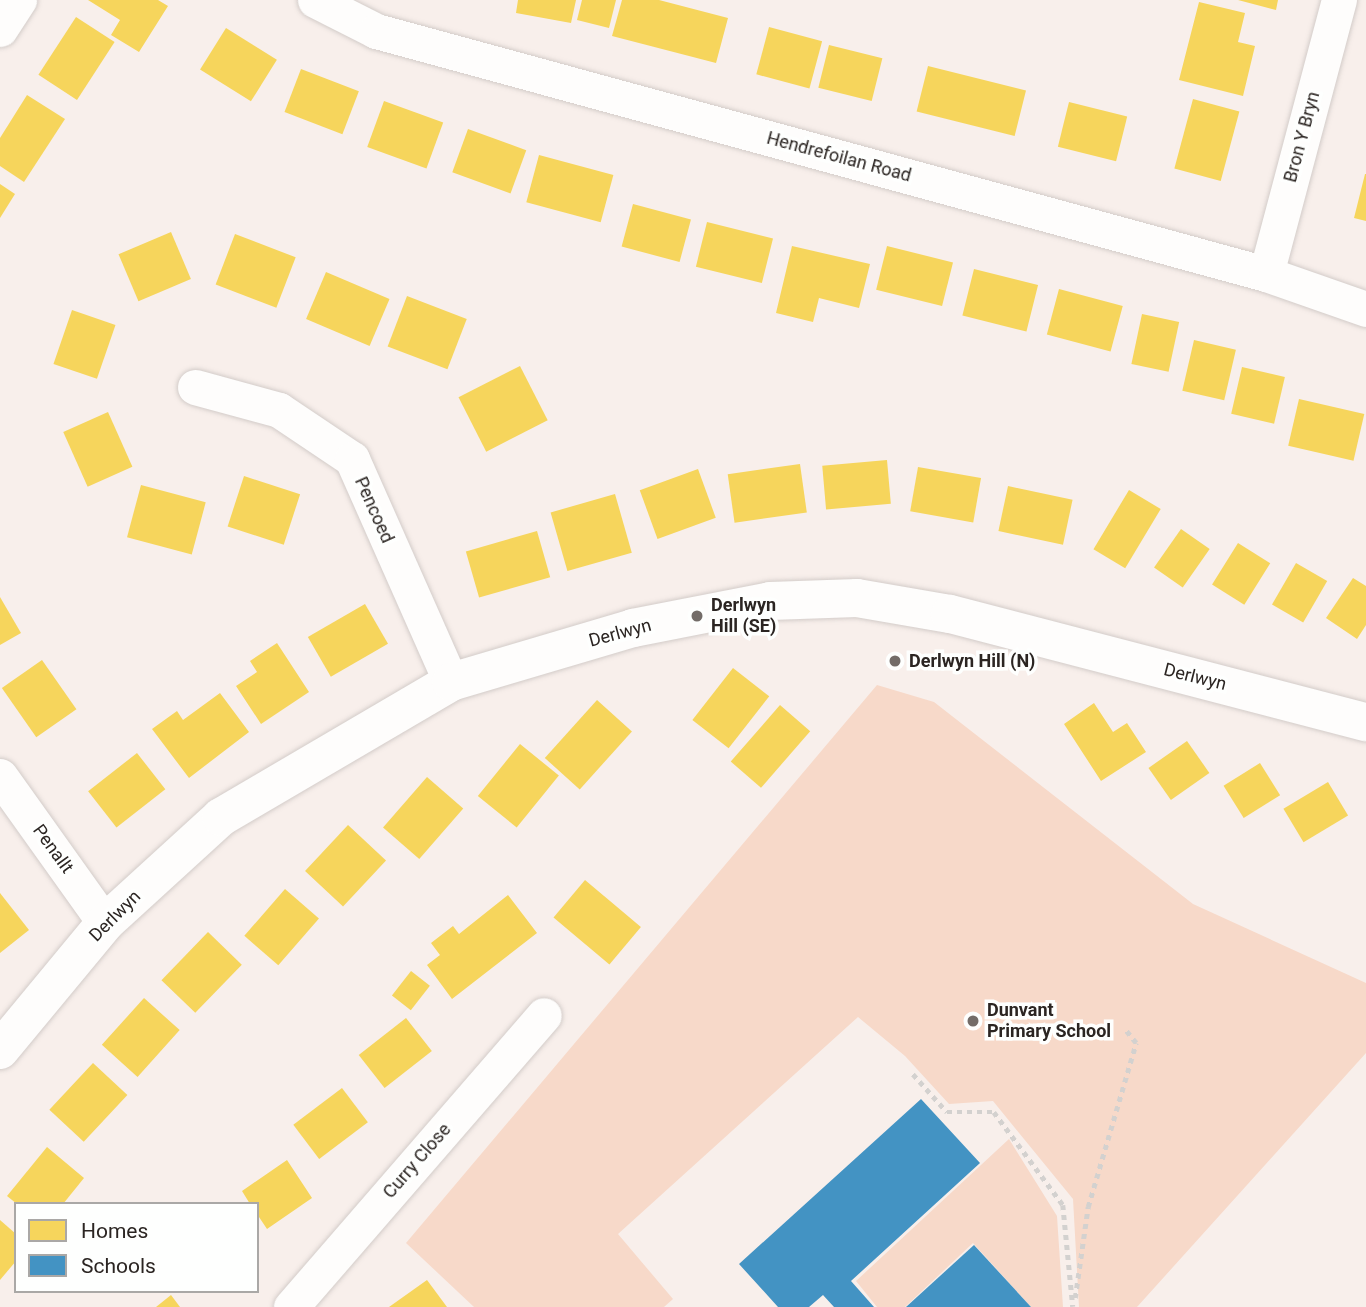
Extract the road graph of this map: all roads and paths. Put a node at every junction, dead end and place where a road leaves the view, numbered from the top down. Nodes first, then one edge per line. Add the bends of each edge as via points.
1 (19, 0) edge
2 (315, 0) edge
3 (1339, 0) edge
4 (0, 29) edge
5 (1266, 274) junction
6 (1366, 309) edge
7 (195, 387) dead end
8 (451, 682) junction
9 (1366, 722) edge
10 (0, 776) edge
11 (105, 923) junction
12 (544, 1015) dead end
13 (1124, 1028) dead end
14 (0, 1050) edge
15 (913, 1074) dead end
16 (1073, 1306) edge
17 (291, 1307) edge

1 - 4 street
2 - 5 street, Hendrefoilan Road via 376,31
3 - 5 street, Bron Y Bryn
5 - 6 street, Hendrefoilan Road
7 - 8 street, Pencoed via 279,410 352,459
8 - 9 street, Derlwyn via 633,628 770,601 857,598 950,614
8 - 11 street, Derlwyn via 222,817
10 - 11 street, Penallt
11 - 14 street, Derlwyn
12 - 17 street, Curry Close
13 - 16 path via 1136,1043 1088,1207
15 - 16 path via 947,1112 994,1112 1063,1205

